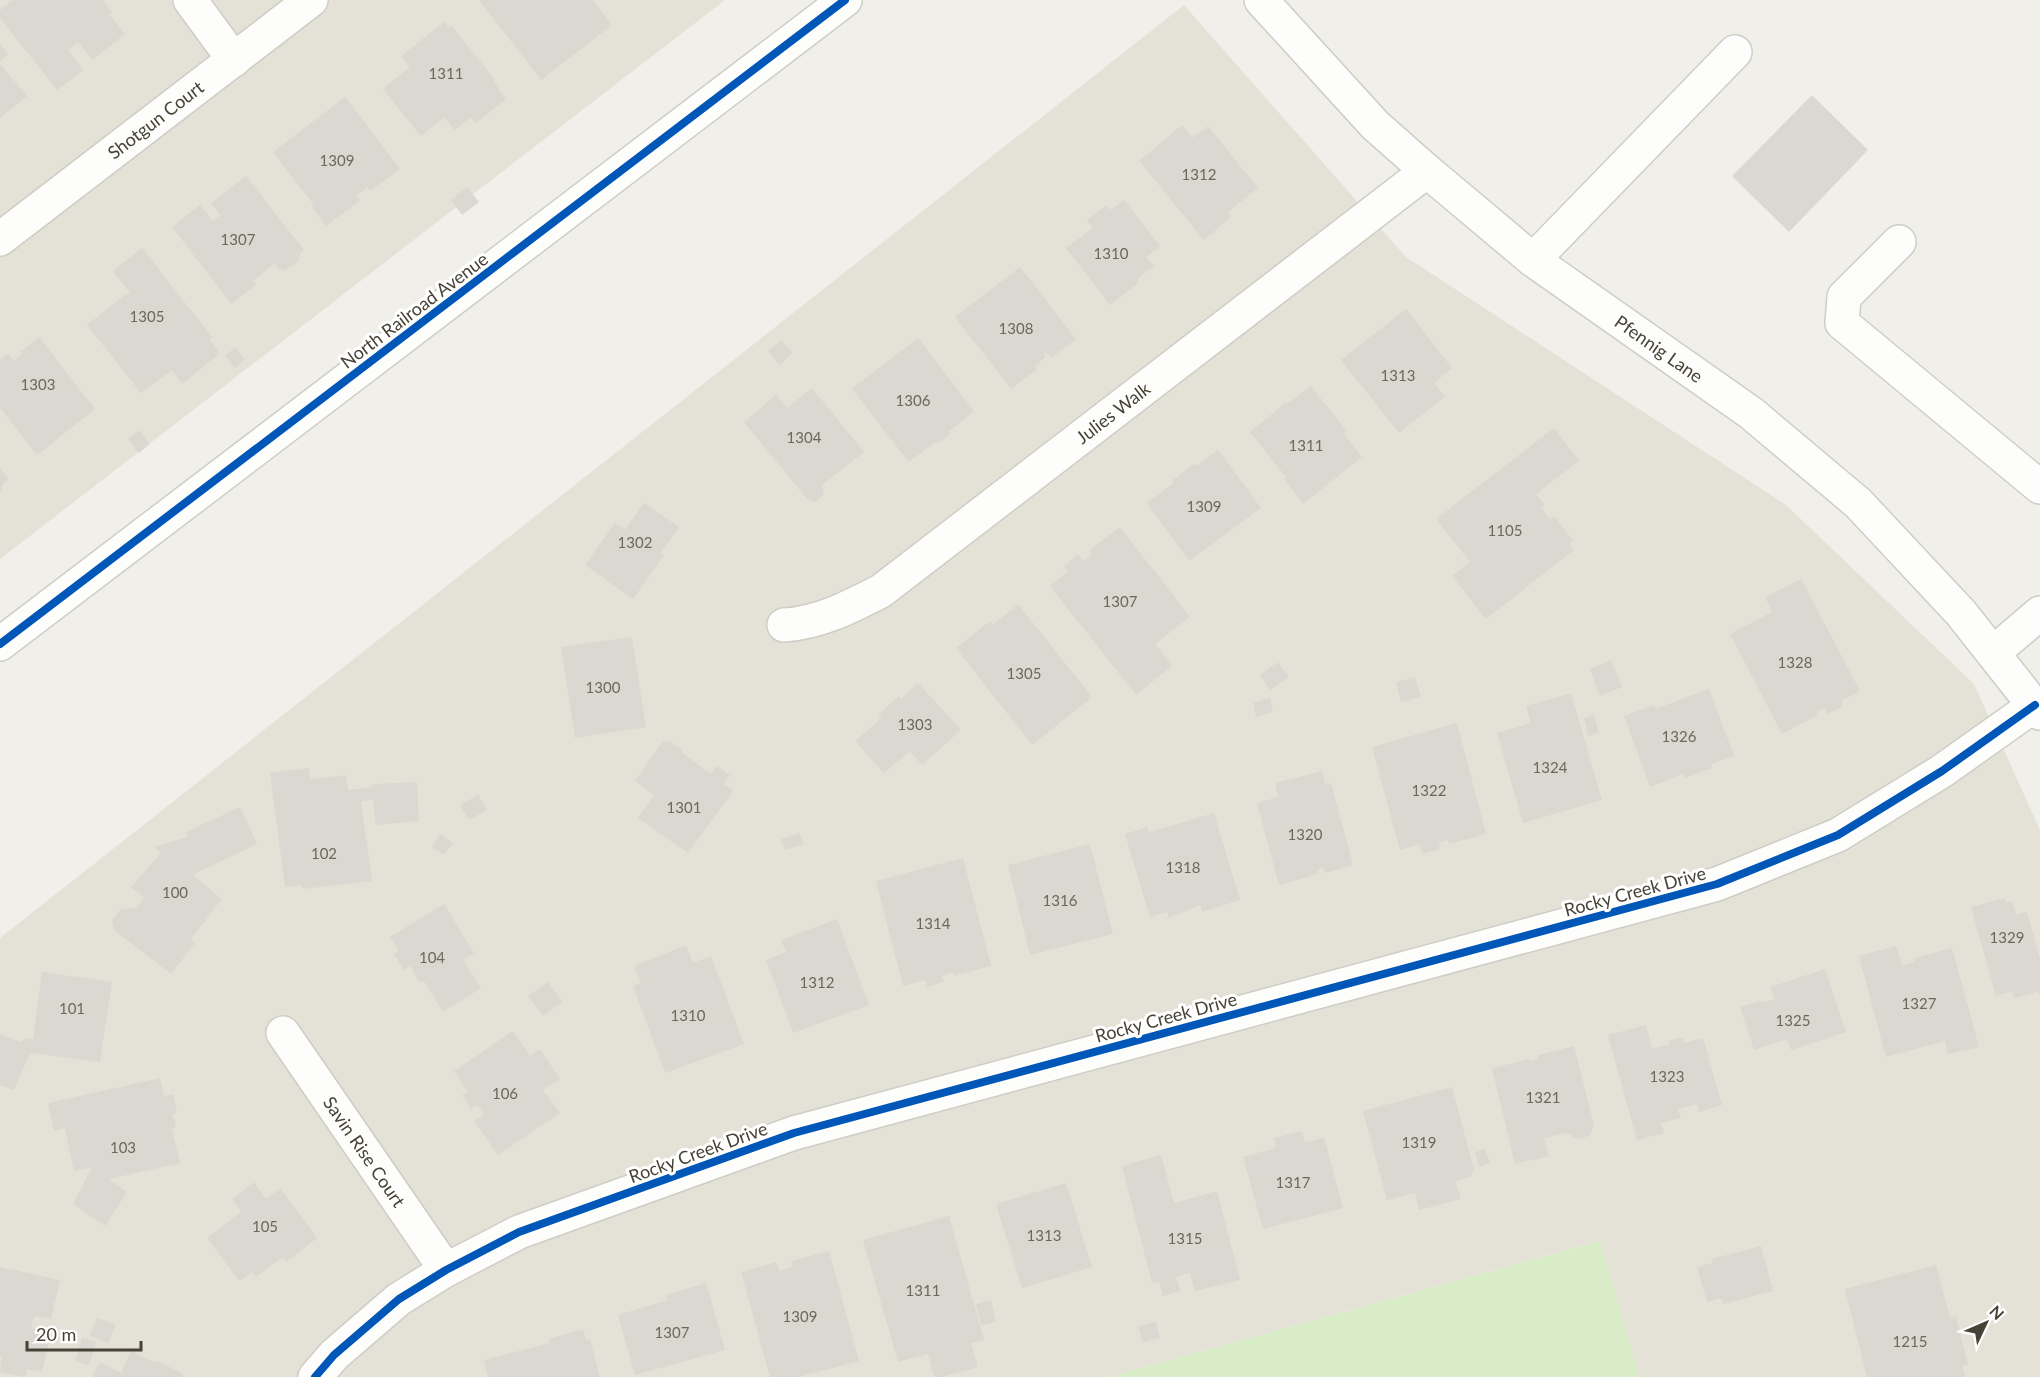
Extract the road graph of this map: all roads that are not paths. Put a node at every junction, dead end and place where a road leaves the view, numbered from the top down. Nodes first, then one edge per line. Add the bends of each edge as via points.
1 (190, 0) edge
2 (311, 0) edge
3 (845, 0) edge
4 (1261, 0) edge
5 (1735, 52) dead end
6 (234, 60) junction
7 (1427, 171) junction
8 (0, 239) edge
9 (1899, 242) dead end
10 (1533, 260) junction
11 (2040, 487) edge
12 (2040, 613) edge
13 (783, 625) dead end
14 (0, 644) edge
15 (1993, 653) junction
16 (2038, 709) edge
17 (283, 1033) dead end
18 (446, 1270) junction
19 (315, 1377) edge

1 - 6 street
2 - 6 street, Shotgun Court
3 - 14 street, North Railroad Avenue
4 - 7 street, Pfennig Lane via 1375,125
5 - 10 street
6 - 8 street, Shotgun Court
7 - 10 street, Pfennig Lane
7 - 13 street, Julies Walk via 880,591 842,612
9 - 11 street via 1844,297 1842,323
10 - 15 street, Pfennig Lane via 1751,413 1858,503
12 - 15 street
15 - 16 street, Pfennig Lane
16 - 18 street, Rocky Creek Drive via 1838,835 1717,884 794,1133 519,1232
17 - 18 street, Savin Rise Court
18 - 19 street, Rocky Creek Drive via 399,1299 334,1355

